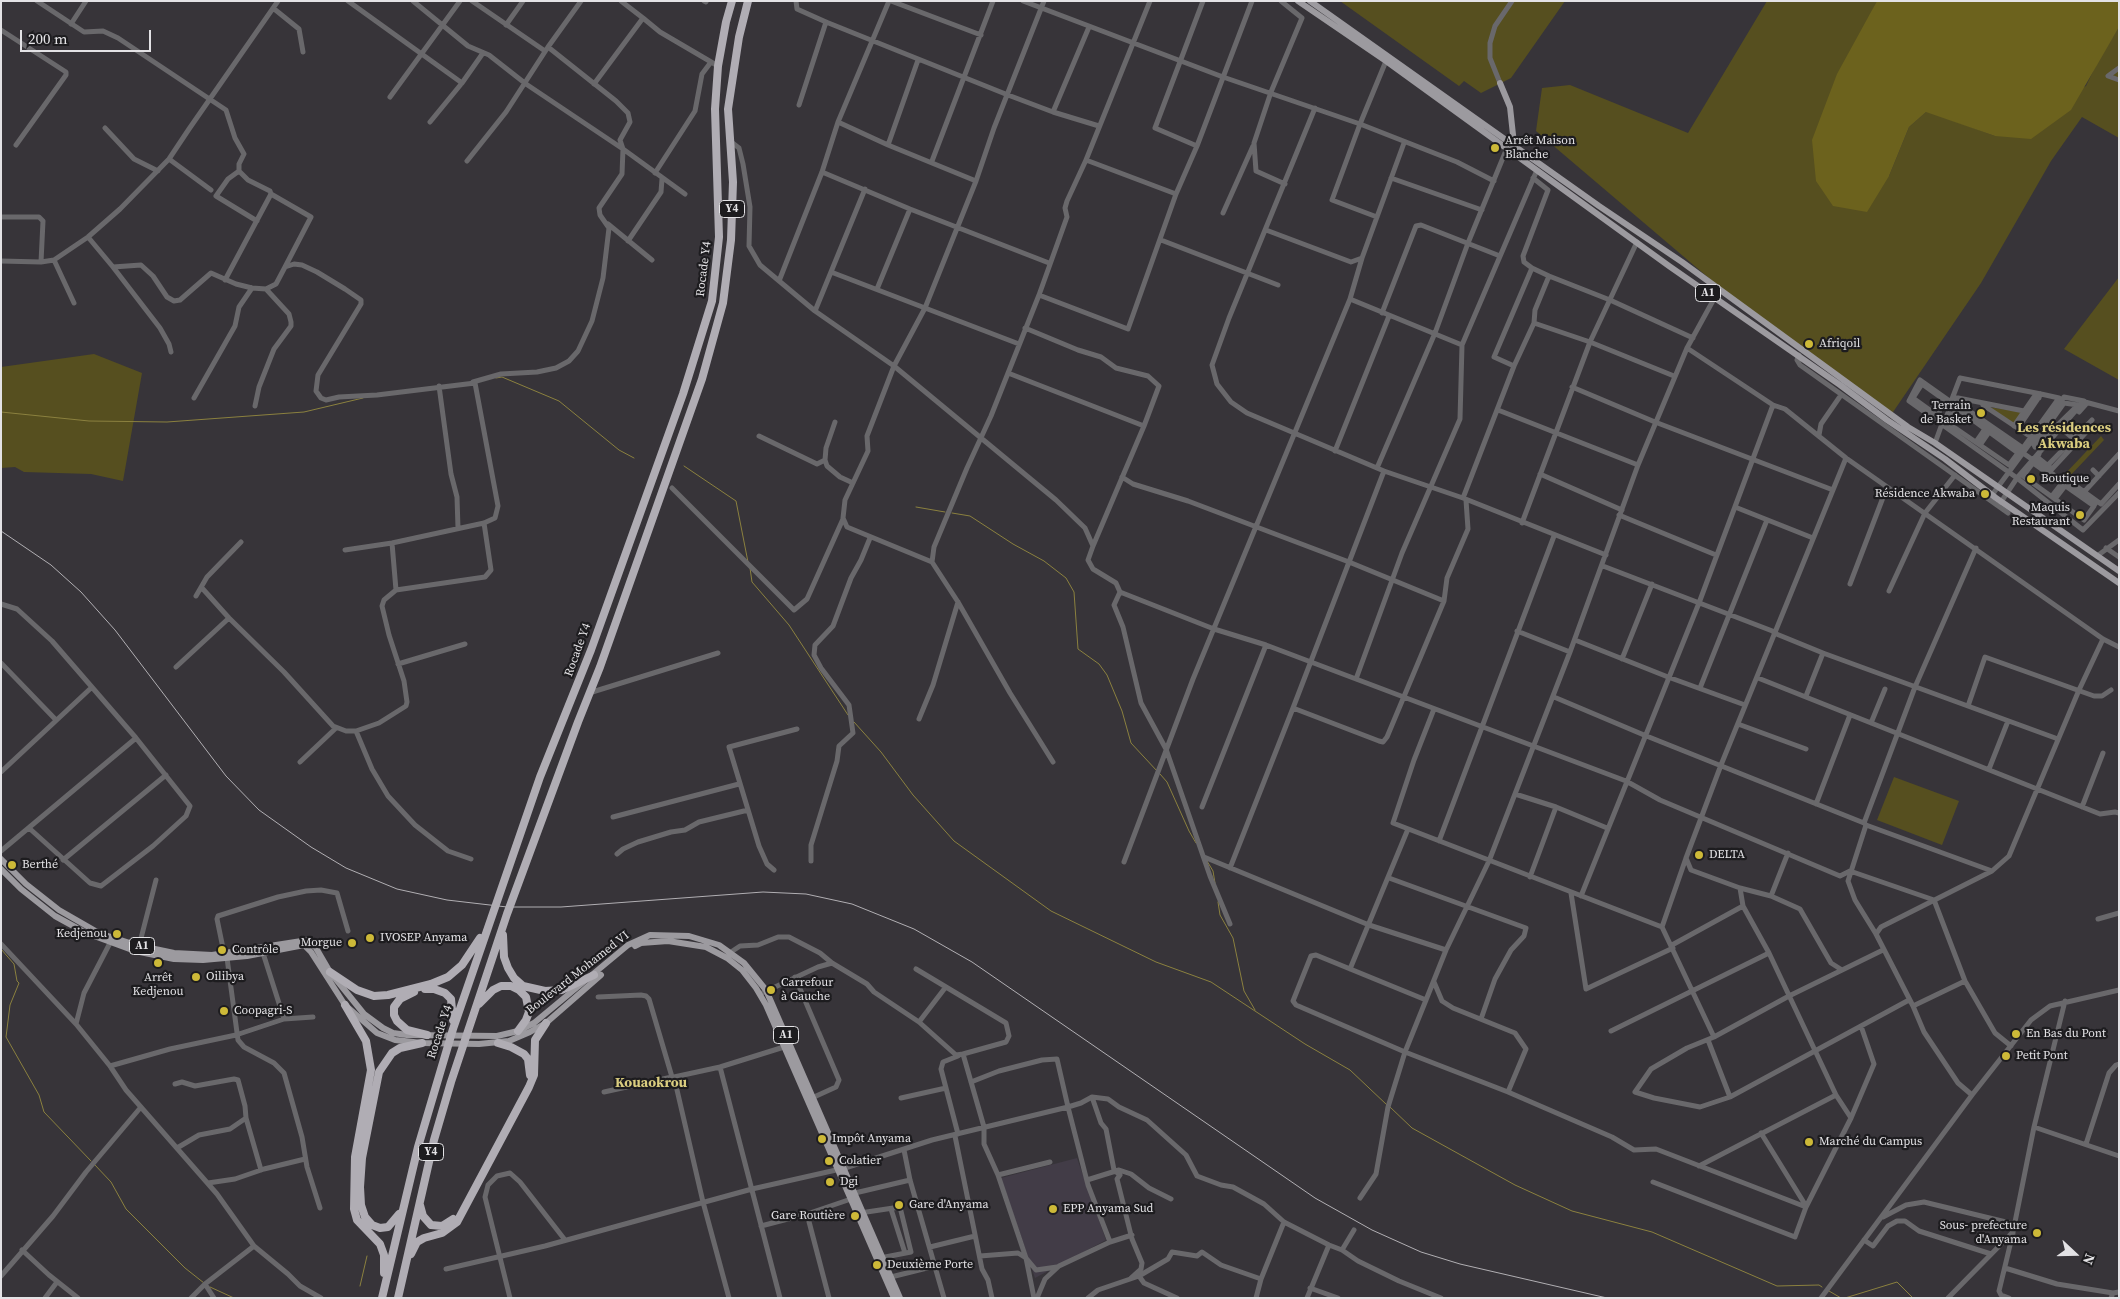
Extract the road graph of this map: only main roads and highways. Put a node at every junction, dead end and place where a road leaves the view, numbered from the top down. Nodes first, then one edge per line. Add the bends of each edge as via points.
1 (732, 1) edge
2 (748, 1) edge
3 (753, 1) edge
4 (1298, 1) edge
5 (1310, 1) edge
6 (739, 37) junction
7 (1500, 83) road end
8 (1510, 146) junction
9 (2119, 572) edge
10 (2119, 583) edge
11 (1, 859) edge
12 (1, 869) edge
13 (488, 924) junction
14 (504, 924) junction
15 (226, 956) junction
16 (330, 972) junction
17 (594, 975) junction
18 (763, 992) junction
19 (345, 1005) junction
20 (475, 1010) junction
21 (546, 1023) junction
22 (453, 1029) junction
23 (518, 1030) junction
24 (428, 1039) junction
25 (498, 1043) junction
26 (841, 1169) junction
27 (419, 1203) junction
28 (402, 1211) junction
29 (880, 1258) junction
30 (399, 1294) edge
31 (382, 1296) edge
32 (894, 1298) edge
33 (900, 1298) edge

1 - 13 highway, Rocade Y4 / Y4 via 714,64 719,237 712,301 640,515
2 - 6 highway, Rocade Y4 / Y4
3 - 6 highway
4 - 8 main road, A1
5 - 8 main road, A1
6 - 14 highway, Rocade Y4 / Y4 via 728,109 731,240 723,303 702,379
7 - 8 main road via 1510,108
8 - 9 main road, A1 via 1682,262 1908,428
8 - 10 main road, A1 via 1537,170 1715,298
11 - 15 main road, Boulevard Mohamed VI / A1 via 44,899 78,922 118,940 189,954
12 - 15 main road, Boulevard Mohamed VI / A1 via 20,889 55,916 110,943 174,959
13 - 16 highway via 462,965 431,984 374,996 357,990
13 - 22 highway, Rocade Y4 / Y4
14 - 17 highway via 504,957 514,978 523,986 545,991 562,990
14 - 20 highway, Rocade Y4 / Y4
15 - 16 main road, Boulevard Mohamed VI / A1 via 308,940
15 - 19 main road, Boulevard Mohamed VI / A1 via 304,946
16 - 24 main road, Boulevard Mohamed VI / A1 via 364,1014 383,1028
17 - 18 main road, Boulevard Mohamed VI / A1 via 628,945 650,934 677,935 700,938 731,952 753,972
17 - 23 main road, Boulevard Mohamed VI / A1 via 534,1023
18 - 21 main road, Boulevard Mohamed VI / A1 via 742,970 716,951 687,943 641,943 624,953
18 - 26 main road, Boulevard Mohamed VI / A1 via 784,1047
18 - 26 main road, Boulevard Mohamed VI / A1 via 814,1097
19 - 24 main road, Boulevard Mohamed VI / A1 via 377,1033 395,1040
19 - 31 highway via 366,1041 369,1054 371,1070 355,1157 354,1209 357,1220 380,1244 384,1255
20 - 23 highway via 493,990 511,986 526,997 529,1004 526,1020
20 - 27 highway, Rocade Y4 / Y4 via 444,1107
21 - 25 main road, Boulevard Mohamed VI / A1 via 517,1038
21 - 30 highway via 535,1040 534,1075 529,1087 479,1183 451,1228 417,1242
22 - 24 highway via 453,1007 445,993 424,989 400,999 394,1007 396,1021
22 - 28 highway, Rocade Y4 / Y4
23 - 24 main road, Boulevard Mohamed VI / A1 via 497,1036
24 - 25 main road, Boulevard Mohamed VI / A1
24 - 28 highway via 392,1053 379,1072 362,1158 360,1187 365,1217 380,1228 388,1227
25 - 27 highway via 519,1051 528,1059 530,1076 524,1090 452,1220 442,1226 431,1224 423,1216
26 - 29 main road, Boulevard Mohamed VI / A1
27 - 30 highway, Rocade Y4 / Y4
28 - 31 highway, Rocade Y4 / Y4
29 - 32 main road, Boulevard Mohamed VI / A1
29 - 33 main road, Boulevard Mohamed VI / A1

